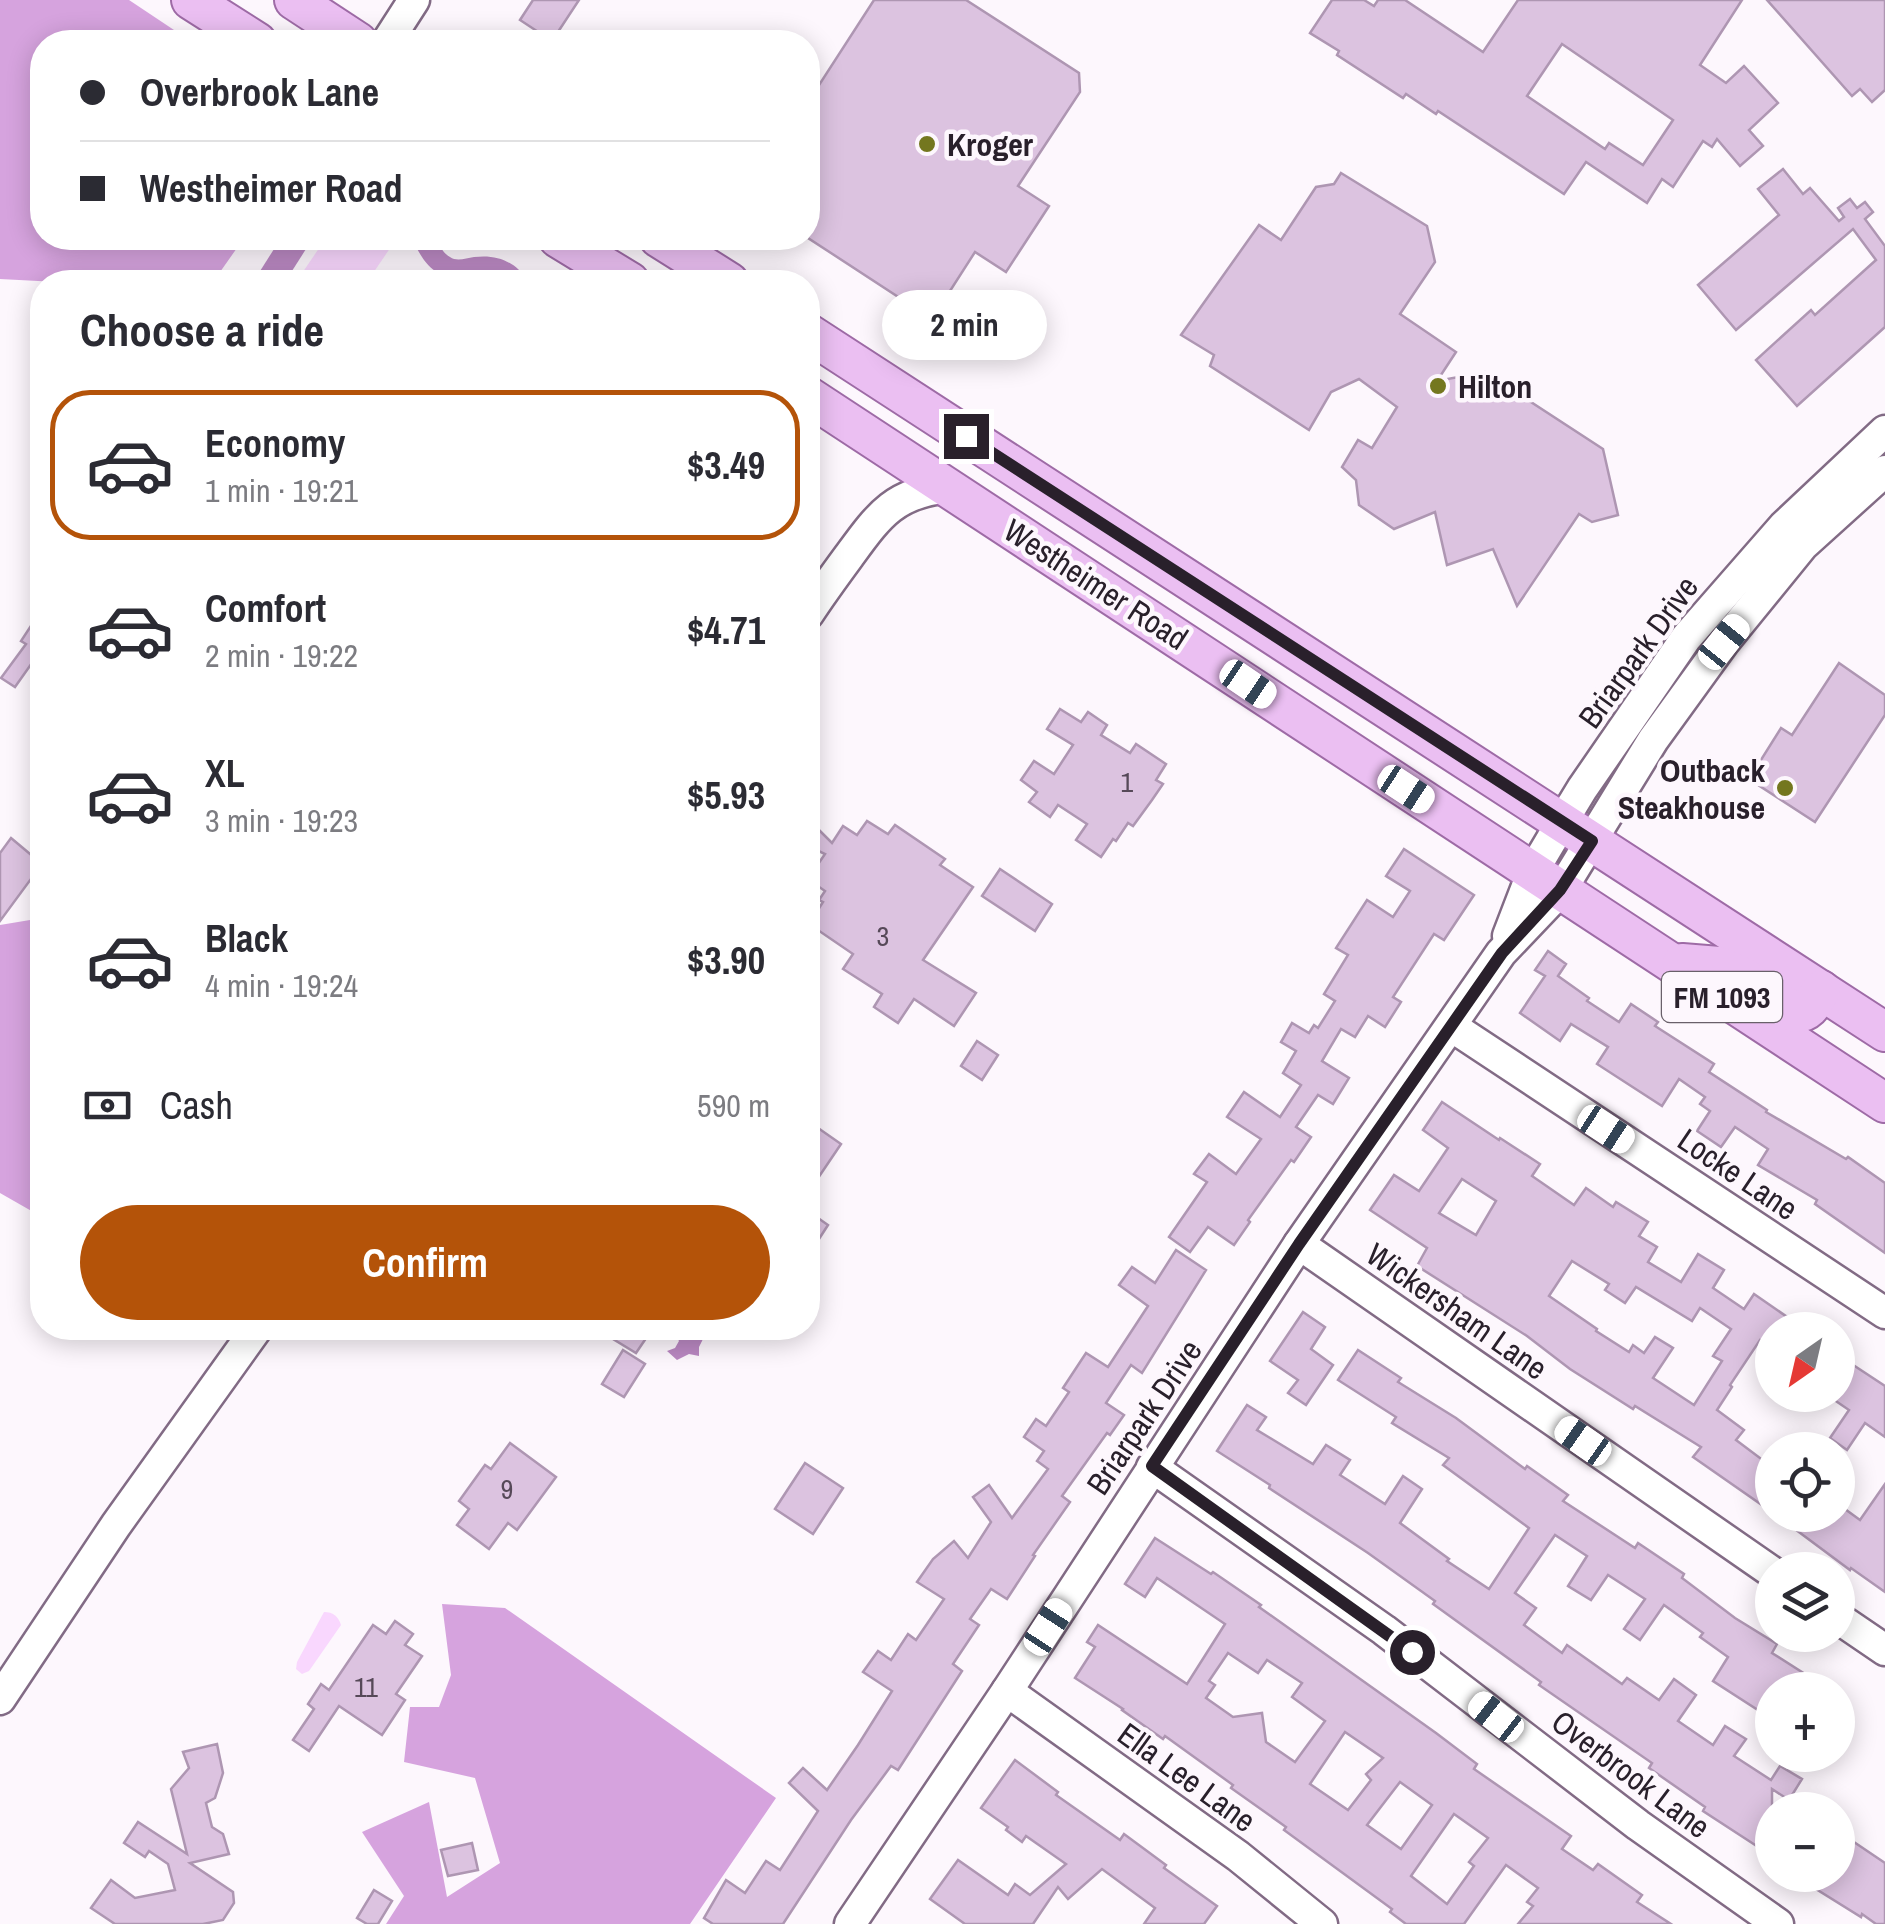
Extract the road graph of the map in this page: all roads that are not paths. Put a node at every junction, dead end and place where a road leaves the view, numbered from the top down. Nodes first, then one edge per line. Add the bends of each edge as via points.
1 (192, 0) edge
2 (294, 0) edge
3 (414, 0) edge
4 (238, 30) edge
5 (340, 30) edge
6 (394, 30) edge
7 (578, 250) edge
8 (678, 250) edge
9 (610, 270) edge
10 (710, 270) edge
11 (820, 341) edge
12 (820, 374) edge
13 (820, 404) edge
14 (935, 415) junction
15 (1885, 431) edge
16 (1885, 471) edge
17 (948, 487) junction
18 (1793, 536) junction
19 (820, 596) edge
20 (1577, 832) junction
21 (1547, 881) junction
22 (1670, 962) junction
23 (1821, 990) junction
24 (1452, 1026) junction
25 (1885, 1032) edge
26 (1885, 1103) edge
27 (1299, 1244) junction
28 (1885, 1314) edge
29 (248, 1340) edge
30 (1152, 1466) junction
31 (1755, 1560) edge
32 (1855, 1630) edge
33 (1885, 1650) edge
34 (1007, 1691) junction
35 (0, 1698) edge
36 (860, 1921) edge
37 (1322, 1924) edge
38 (1778, 1924) edge

1 - 4 main road
2 - 5 main road
3 - 6 street
7 - 9 main road
8 - 10 main road
11 - 14 main road, Westheimer Road / FM 1093
12 - 14 main road via 907,430 920,430
13 - 17 main road, Westheimer Road / FM 1093
14 - 20 main road, Westheimer Road / FM 1093
15 - 18 street, Briarpark Drive
16 - 18 street, Briarpark Drive
17 - 19 street via 908,496 876,518
17 - 21 main road, Westheimer Road / FM 1093
18 - 20 street, Briarpark Drive via 1724,642
20 - 21 street, Briarpark Drive
20 - 23 main road, Westheimer Road / FM 1093
21 - 22 main road, Westheimer Road / FM 1093
21 - 24 street, Briarpark Drive
22 - 23 main road via 1720,966 1796,1013 1810,1009
22 - 26 main road, Westheimer Road / FM 1093
23 - 25 main road, Westheimer Road / FM 1093
24 - 27 street, Briarpark Drive
24 - 28 street, Locke Lane
27 - 30 street, Briarpark Drive
27 - 31 street, Wickersham Lane
29 - 35 street
30 - 34 street, Briarpark Drive
30 - 38 street, Overbrook Lane
32 - 33 street
34 - 36 street, Briarpark Drive
34 - 37 street, Ella Lee Lane

